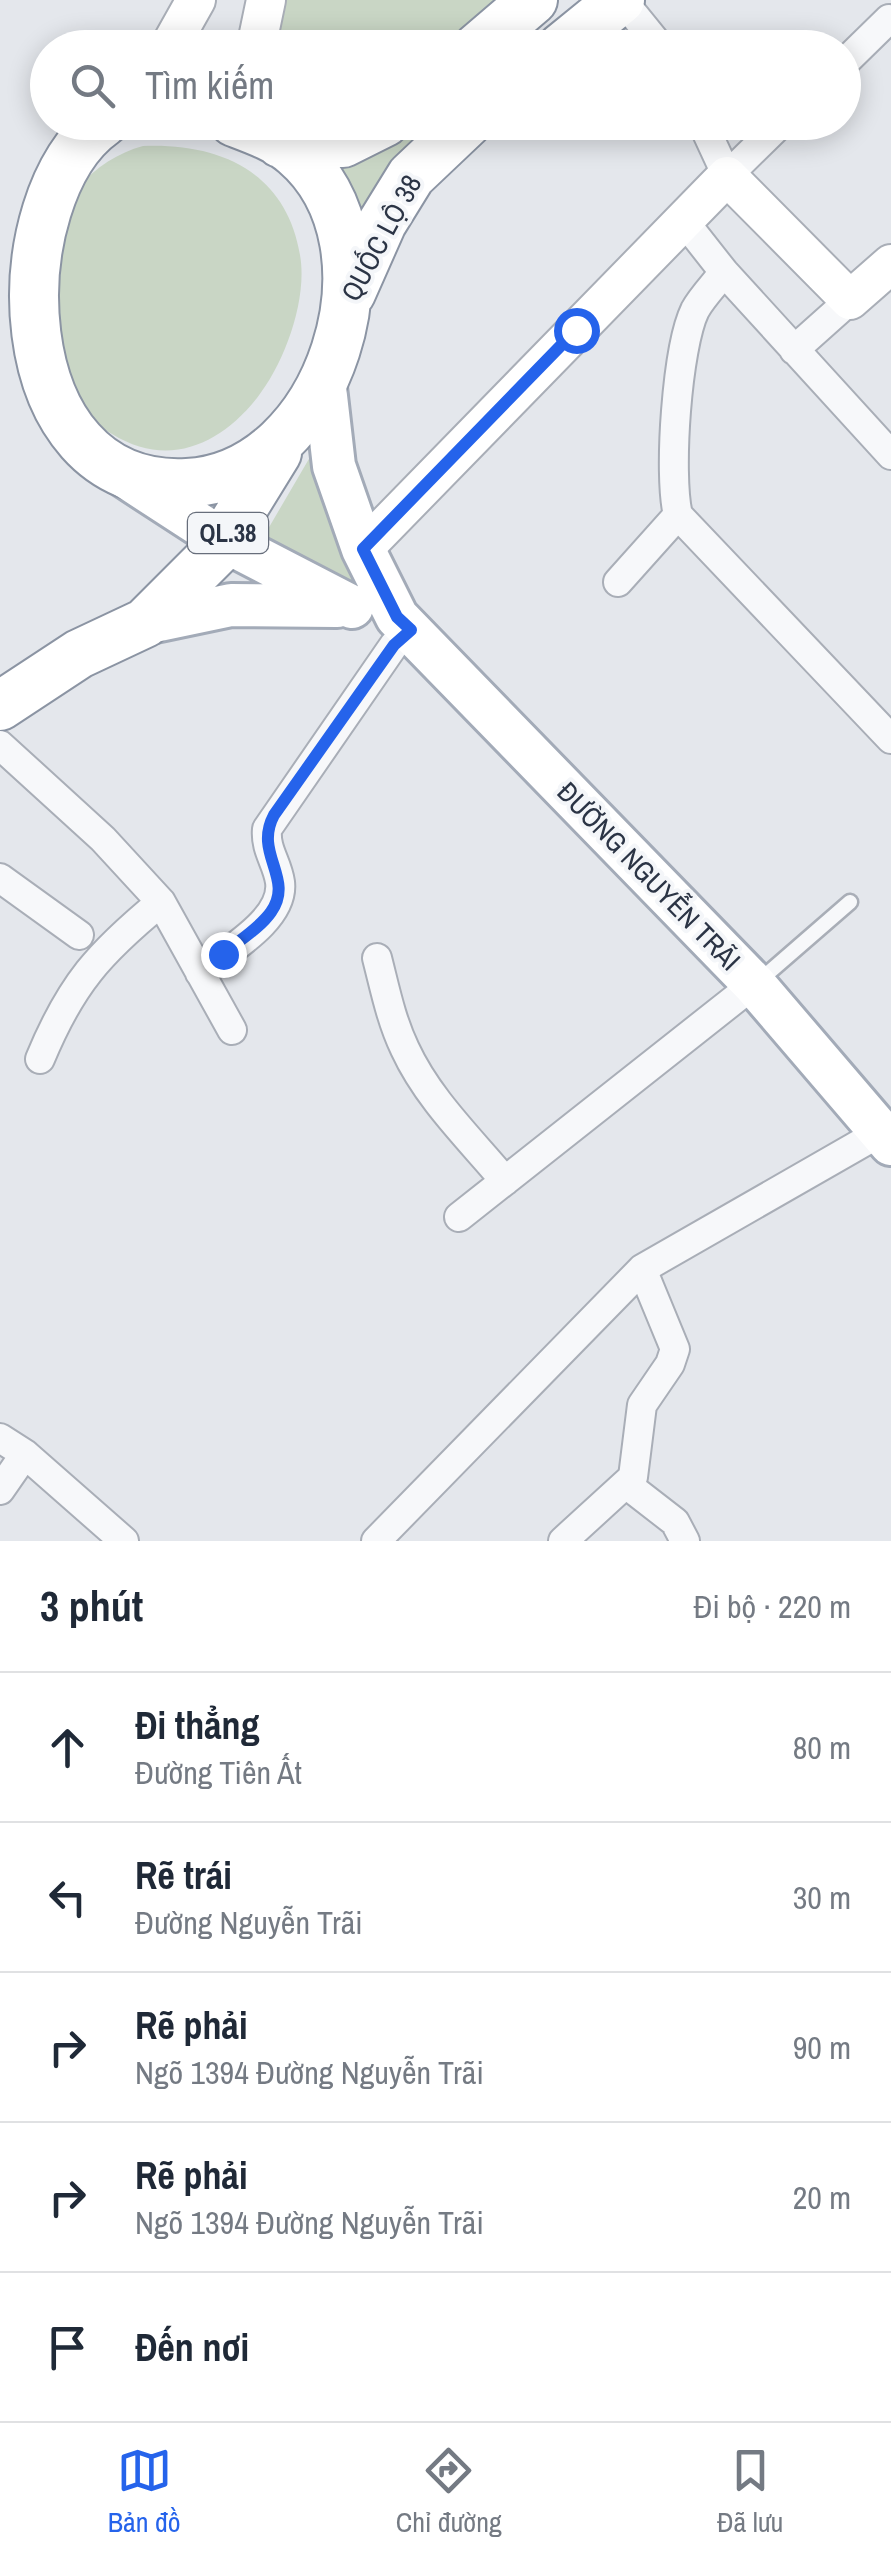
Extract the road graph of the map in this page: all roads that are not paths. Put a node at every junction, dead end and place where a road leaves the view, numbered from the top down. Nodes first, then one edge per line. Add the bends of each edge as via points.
1 (196, 0) edge
2 (266, 0) edge
3 (533, 0) edge
4 (621, 0) edge
5 (889, 19) edge
6 (178, 30) edge
7 (260, 30) edge
8 (498, 30) edge
9 (584, 30) edge
10 (646, 30) edge
11 (861, 46) edge
12 (80, 140) edge
13 (82, 140) edge
14 (270, 140) edge
15 (319, 140) edge
16 (350, 140) edge
17 (449, 140) edge
18 (710, 140) edge
19 (764, 140) edge
20 (727, 176) junction
21 (0, 207) edge
22 (682, 220) junction
23 (891, 264) edge
24 (724, 272) junction
25 (850, 300) junction
26 (341, 314) junction
27 (794, 350) junction
28 (324, 379) junction
29 (292, 429) junction
30 (891, 454) edge
31 (120, 473) junction
32 (678, 514) junction
33 (223, 540) junction
34 (363, 549) junction
35 (618, 582) dead end
36 (352, 608) junction
37 (145, 622) junction
38 (404, 623) junction
39 (0, 706) edge
40 (891, 738) edge
41 (0, 744) edge
42 (0, 878) edge
43 (161, 902) junction
44 (850, 902) dead end
45 (79, 935) dead end
46 (377, 958) dead end
47 (200, 973) junction
48 (754, 984) junction
49 (232, 1030) dead end
50 (40, 1060) dead end
51 (886, 1138) edge
52 (505, 1181) junction
53 (460, 1217) dead end
54 (642, 1269) junction
55 (0, 1438) edge
56 (25, 1454) junction
57 (626, 1484) junction
58 (0, 1490) edge
59 (124, 1541) edge
60 (376, 1541) edge
61 (562, 1541) edge
62 (685, 1541) edge

1 - 6 street
2 - 7 street
3 - 8 highway
4 - 9 highway
4 - 10 street
5 - 11 street
12 - 21 highway
13 - 31 highway via 34,187 17,228 9,290 14,345 31,394 54,431
14 - 26 highway via 317,179 340,224 346,254
15 - 16 highway
17 - 26 highway, QUỐC LỘ 38 via 411,176
18 - 20 street
19 - 20 street
20 - 22 street
20 - 25 street
22 - 24 street
22 - 34 street
23 - 25 street
24 - 27 street
24 - 32 street via 695,311 684,360 672,465
25 - 27 street
26 - 28 highway
27 - 30 street
28 - 29 highway
28 - 34 main road, ĐƯỜNG NGUYỄN TRÃI via 334,466
29 - 31 highway via 258,462 220,479 178,483
29 - 33 highway, QL.38
31 - 33 main road
32 - 35 street
32 - 40 street
33 - 36 main road
33 - 37 highway, QL.38
34 - 38 main road, ĐƯỜNG NGUYỄN TRÃI
36 - 37 main road via 231,605
36 - 38 main road
37 - 39 highway, QL.38 via 78,654
38 - 47 street via 267,829 280,882 270,915
38 - 48 main road, ĐƯỜNG NGUYỄN TRÃI
41 - 43 street
42 - 45 street
43 - 47 street
43 - 50 street via 106,948 62,1006
44 - 48 lane
46 - 52 street via 412,1065
47 - 49 street
48 - 51 main road, ĐƯỜNG NGUYỄN TRÃI
48 - 52 street
51 - 54 street
52 - 53 street
54 - 57 street via 676,1349 642,1404 638,1458
54 - 60 street
55 - 56 street
56 - 58 street
56 - 59 street
57 - 61 street
57 - 62 street via 675,1522

